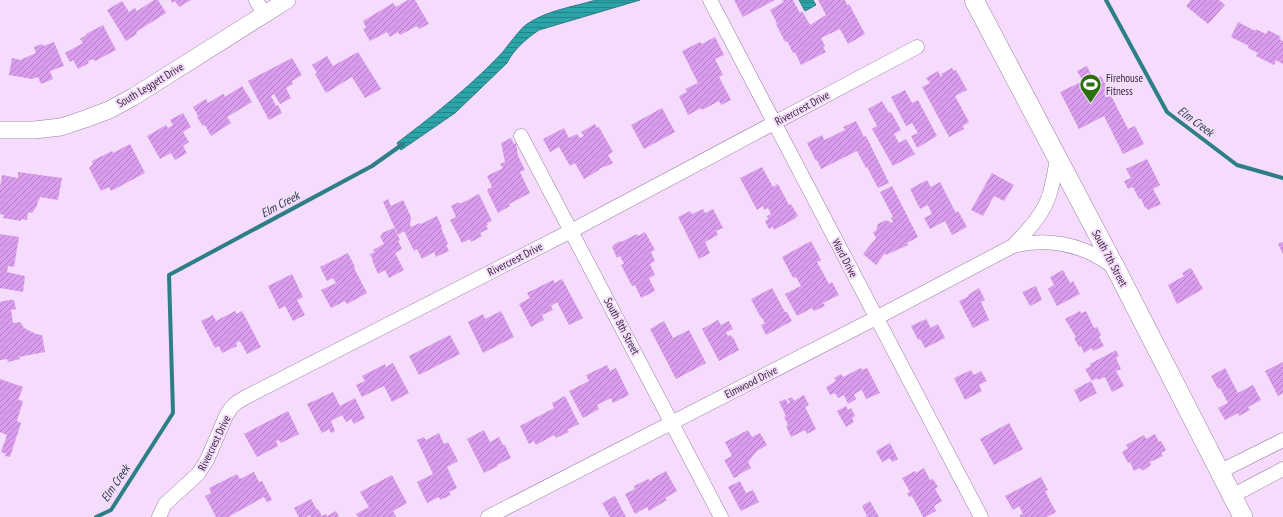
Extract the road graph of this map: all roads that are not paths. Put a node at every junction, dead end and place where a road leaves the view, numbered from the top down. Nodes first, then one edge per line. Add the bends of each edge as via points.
1 (287, 0) edge
2 (710, 0) edge
3 (974, 0) edge
4 (260, 7) edge
5 (917, 47) dead end
6 (774, 122) junction
7 (0, 130) edge
8 (521, 136) dead end
9 (1057, 159) junction
10 (571, 231) junction
11 (1013, 246) junction
12 (1115, 267) junction
13 (876, 318) junction
14 (672, 423) junction
15 (1283, 440) edge
16 (1283, 469) edge
17 (1219, 472) junction
18 (1232, 496) junction
19 (159, 517) edge
20 (488, 517) edge
21 (721, 517) edge
22 (981, 517) edge
23 (1243, 517) edge

1 - 4 street, South Leggett Drive
2 - 6 street, Ward Drive
3 - 9 main road, South 7th Street
4 - 7 street, South Leggett Drive via 133,97 108,110 61,127
5 - 6 street, Rivercrest Drive
6 - 10 street, Rivercrest Drive
6 - 13 street, Ward Drive
8 - 10 street, South 8th Street
9 - 11 street, Elmwood Drive via 1050,194 1044,208
9 - 12 main road, South 7th Street
10 - 14 street, South 8th Street
10 - 19 street, Rivercrest Drive via 236,403 226,416 198,474 165,504
11 - 12 street, Elmwood Drive via 1026,242 1061,244 1094,254
11 - 13 street, Elmwood Drive
12 - 17 main road, South 7th Street
13 - 14 street, Elmwood Drive
13 - 22 street, Ward Drive
14 - 20 street, Elmwood Drive
14 - 21 street, South 8th Street
15 - 17 street
16 - 18 street
17 - 18 main road, South 7th Street
18 - 23 main road, South 7th Street

